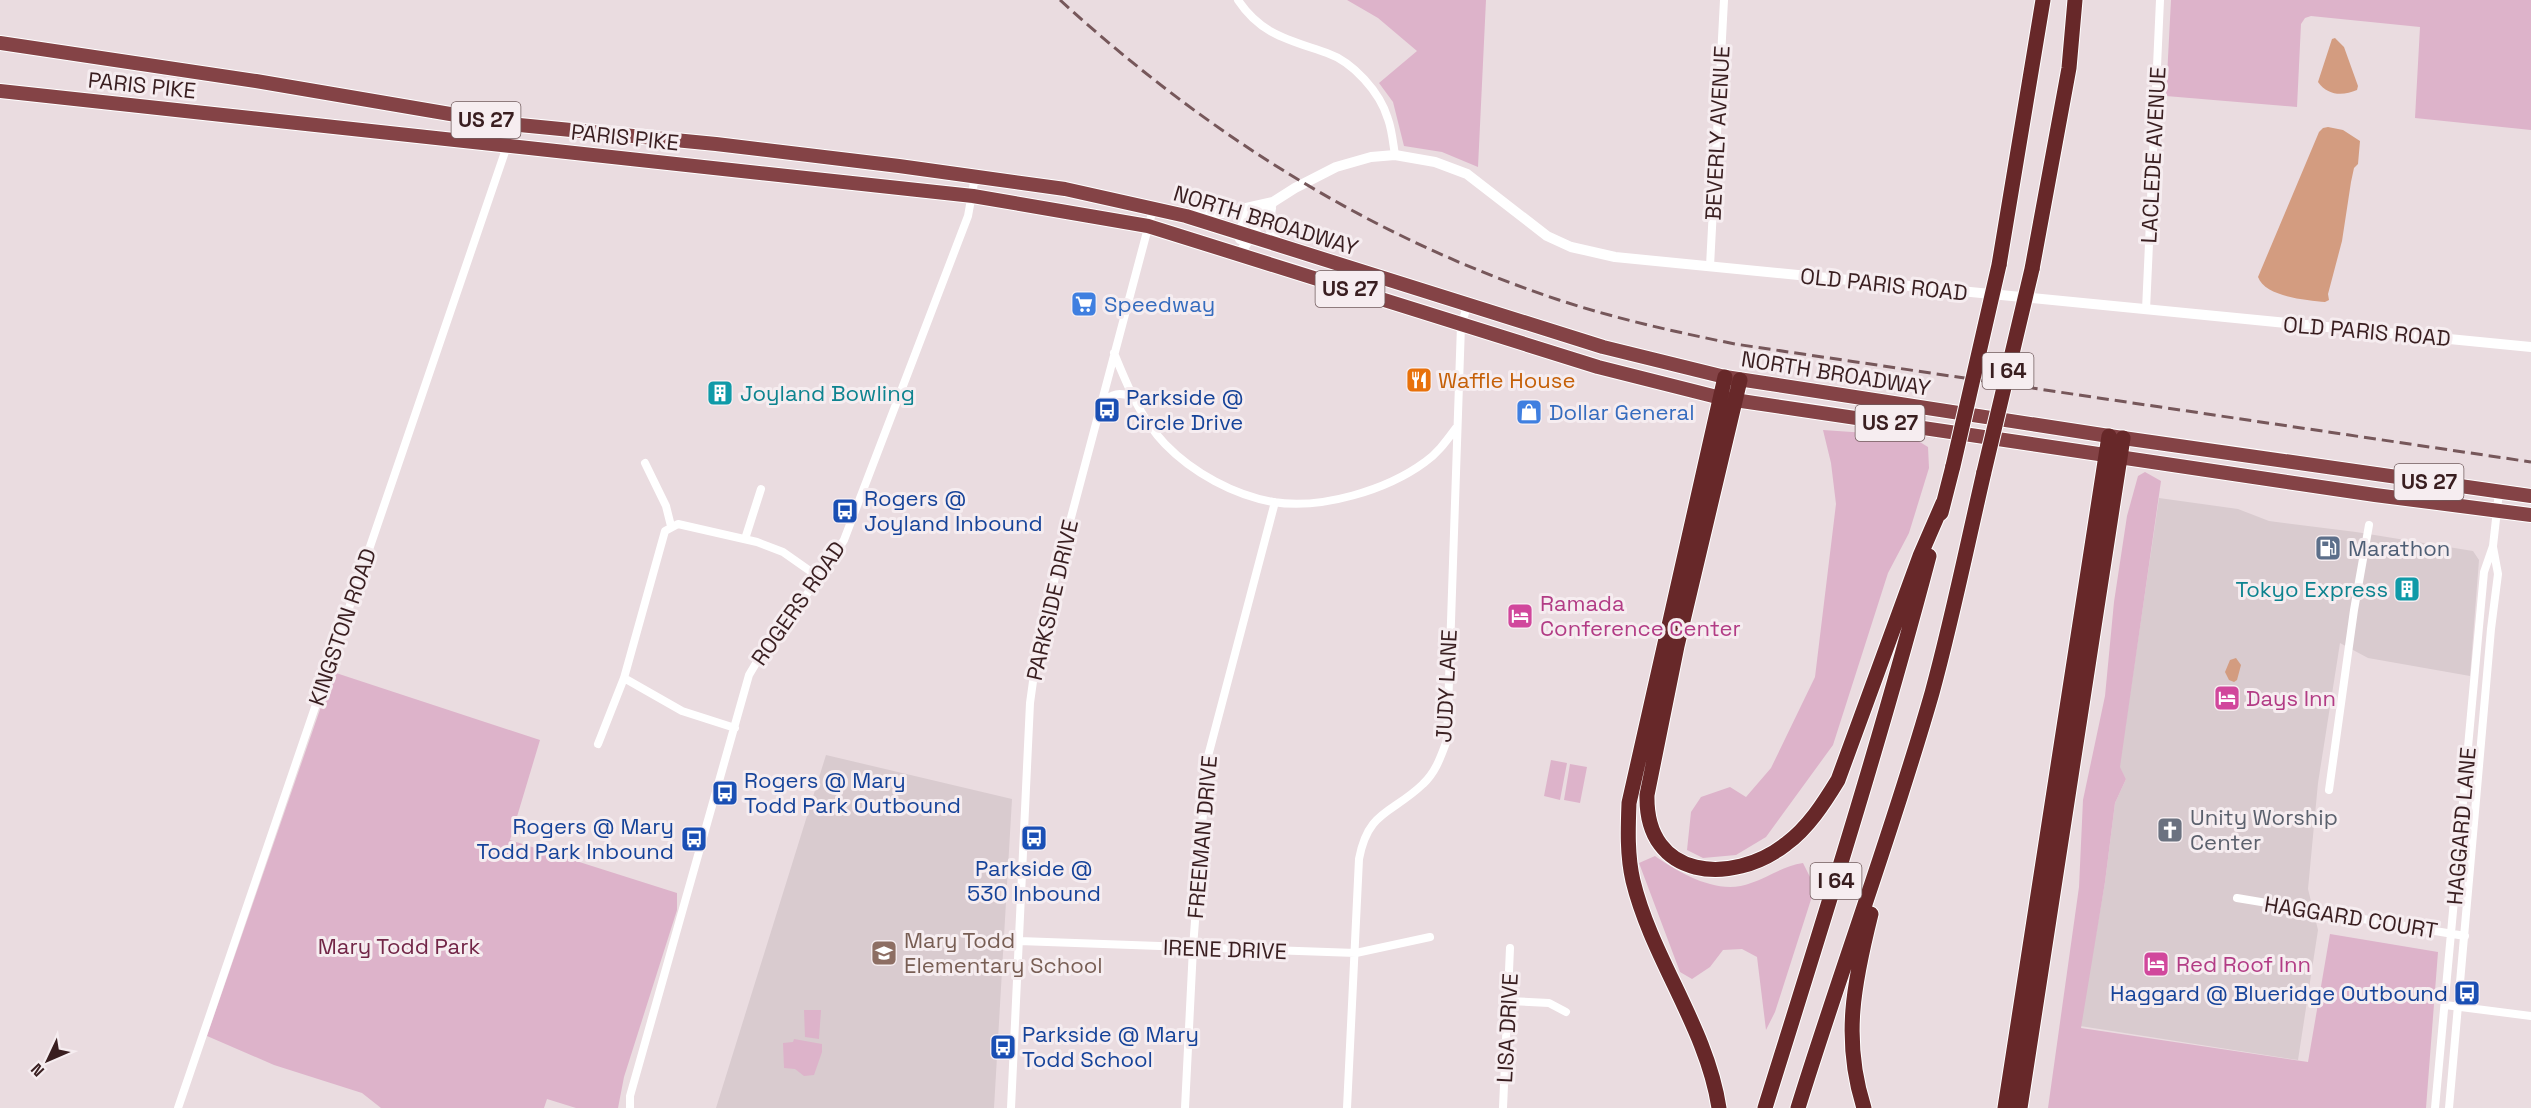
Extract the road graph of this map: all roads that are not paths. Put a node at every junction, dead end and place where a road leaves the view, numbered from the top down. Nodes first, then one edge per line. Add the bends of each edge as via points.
1 (1238, 0) edge
2 (1724, 0) edge
3 (2043, 0) edge
4 (2076, 0) edge
5 (2160, 0) edge
6 (0, 43) edge
7 (0, 91) edge
8 (509, 124) junction
9 (507, 146) junction
10 (1395, 155) junction
11 (975, 177) junction
12 (973, 196) junction
13 (1273, 202) junction
14 (1253, 207) junction
15 (1153, 209) junction
16 (1186, 216) junction
17 (1148, 226) junction
18 (1246, 234) junction
19 (1279, 244) junction
20 (1240, 253) junction
21 (1710, 266) junction
22 (1468, 304) junction
23 (2146, 310) junction
24 (1461, 325) junction
25 (2531, 347) edge
26 (1114, 353) junction
27 (1725, 377) junction
28 (1740, 380) junction
29 (1133, 397) junction
30 (1728, 399) junction
31 (1101, 403) junction
32 (1456, 427) junction
33 (2116, 437) junction
34 (2114, 456) junction
35 (645, 463) dead end
36 (761, 489) dead end
37 (2499, 492) junction
38 (2531, 496) edge
39 (1275, 502) junction
40 (1943, 503) junction
41 (2497, 510) junction
42 (2531, 515) edge
43 (2368, 525) dead end
44 (671, 526) junction
45 (745, 539) junction
46 (2493, 546) junction
47 (820, 578) junction
48 (624, 678) junction
49 (735, 728) junction
50 (598, 744) dead end
51 (2329, 790) dead end
52 (1886, 844) junction
53 (2237, 898) dead end
54 (2451, 934) junction
55 (2465, 936) junction
56 (1430, 937) dead end
57 (1019, 940) junction
58 (1193, 948) junction
59 (1510, 948) dead end
60 (1356, 953) junction
61 (1509, 1001) junction
62 (2445, 1005) junction
63 (2458, 1005) junction
64 (1566, 1012) dead end
65 (2531, 1016) edge
66 (178, 1108) edge
67 (630, 1108) edge
68 (1011, 1108) edge
69 (1185, 1108) edge
70 (1347, 1108) edge
71 (1503, 1108) edge
72 (1719, 1108) edge
73 (1765, 1108) edge
74 (1798, 1108) edge
75 (1864, 1108) edge
76 (2005, 1108) edge
77 (2020, 1108) edge
78 (2435, 1108) edge
79 (2449, 1108) edge

1 - 10 street via 1253,18 1275,34 1329,53 1358,74 1383,106
2 - 21 street, BEVERLY AVENUE
3 - 40 highway, I 64, bridge via 1999,265
4 - 52 highway, I 64, bridge via 2069,68 2032,269 1941,658
5 - 23 street, LACLEDE AVENUE
6 - 8 highway, PARIS PIKE / US 27
7 - 9 highway, PARIS PIKE / US 27
8 - 9 highway
8 - 11 highway, PARIS PIKE / US 27 via 716,144
9 - 12 highway, PARIS PIKE / US 27
9 - 66 street, KINGSTON ROAD
10 - 13 street, OLD PARIS ROAD via 1336,167
10 - 21 street, OLD PARIS ROAD via 1435,162 1467,174 1527,222 1571,247 1615,257
11 - 12 street, ROGERS ROAD
11 - 15 highway, PARIS PIKE / US 27 via 1065,189
12 - 17 highway, PARIS PIKE / US 27
12 - 47 street, ROGERS ROAD via 844,540
13 - 14 street, OLD PARIS ROAD
13 - 18 street, OLD PARIS ROAD
13 - 19 street via 1268,222
14 - 16 street, OLD PARIS ROAD
14 - 18 street via 1244,219
15 - 16 highway, NORTH BROADWAY / US 27
15 - 17 street, PARKSIDE DRIVE
16 - 18 highway, NORTH BROADWAY / US 27
17 - 20 highway, PARIS PIKE / US 27
17 - 26 street, PARKSIDE DRIVE
18 - 19 highway, NORTH BROADWAY / US 27
18 - 20 street
19 - 22 highway, NORTH BROADWAY / US 27
20 - 24 highway, NORTH BROADWAY / US 27
21 - 23 street, OLD PARIS ROAD
22 - 24 street, JUDY LANE
22 - 27 highway, NORTH BROADWAY / US 27 via 1603,347
23 - 25 street, OLD PARIS ROAD
24 - 30 highway, NORTH BROADWAY / US 27 via 1608,370
24 - 32 street, JUDY LANE
26 - 29 street
26 - 31 street, PARKSIDE DRIVE
27 - 28 highway, NORTH BROADWAY / US 27
27 - 30 highway
28 - 30 highway
28 - 33 highway, NORTH BROADWAY / US 27
29 - 31 street via 1116,393
29 - 39 street via 1164,443 1186,463 1229,488
30 - 34 highway, NORTH BROADWAY / US 27
30 - 40 highway via 1647,795 1647,810 1657,839 1667,852 1692,868 1723,871 1752,864 1788,844 1822,806 1838,780
30 - 72 highway via 1629,803 1628,829 1633,881 1698,1041
31 - 57 street, PARKSIDE DRIVE via 1039,638 1030,703
32 - 39 street via 1426,461 1398,479 1332,500
32 - 60 street, JUDY LANE via 1447,740 1440,763 1423,784 1388,809 1362,839
33 - 34 highway
33 - 37 highway, NORTH BROADWAY / US 27
34 - 41 highway, NORTH BROADWAY / US 27
34 - 76 highway via 2078,630
34 - 77 highway
35 - 44 street via 666,506
36 - 45 street
37 - 38 highway, NORTH BROADWAY / US 27
37 - 41 street, HAGGARD LANE
39 - 58 street, FREEMAN DRIVE via 1207,760
40 - 73 highway, I 64 via 1890,698
41 - 42 highway, NORTH BROADWAY / US 27
41 - 46 street, HAGGARD LANE
43 - 51 street
44 - 45 street via 678,524
44 - 48 street via 665,531
45 - 47 street via 783,552
46 - 54 street, HAGGARD LANE via 2484,572
46 - 55 street, HAGGARD LANE via 2498,574
47 - 49 street, ROGERS ROAD via 771,638 754,666
48 - 49 street via 682,711
48 - 50 street
49 - 67 street, ROGERS ROAD via 630,1096
52 - 74 highway, I 64
52 - 75 highway via 1854,987 1852,1057
53 - 54 street, HAGGARD COURT
54 - 55 street, HAGGARD COURT
54 - 62 street, HAGGARD LANE
55 - 63 street, HAGGARD LANE
56 - 60 street, IRENE DRIVE
57 - 58 street, IRENE DRIVE
57 - 68 street, PARKSIDE DRIVE
58 - 60 street, IRENE DRIVE
58 - 69 street, FREEMAN DRIVE
59 - 61 street, LISA DRIVE
60 - 70 street, JUDY LANE
61 - 64 street via 1549,1003
61 - 71 street, LISA DRIVE
62 - 63 street
62 - 78 street, HAGGARD LANE
63 - 65 street
63 - 79 street, HAGGARD LANE

